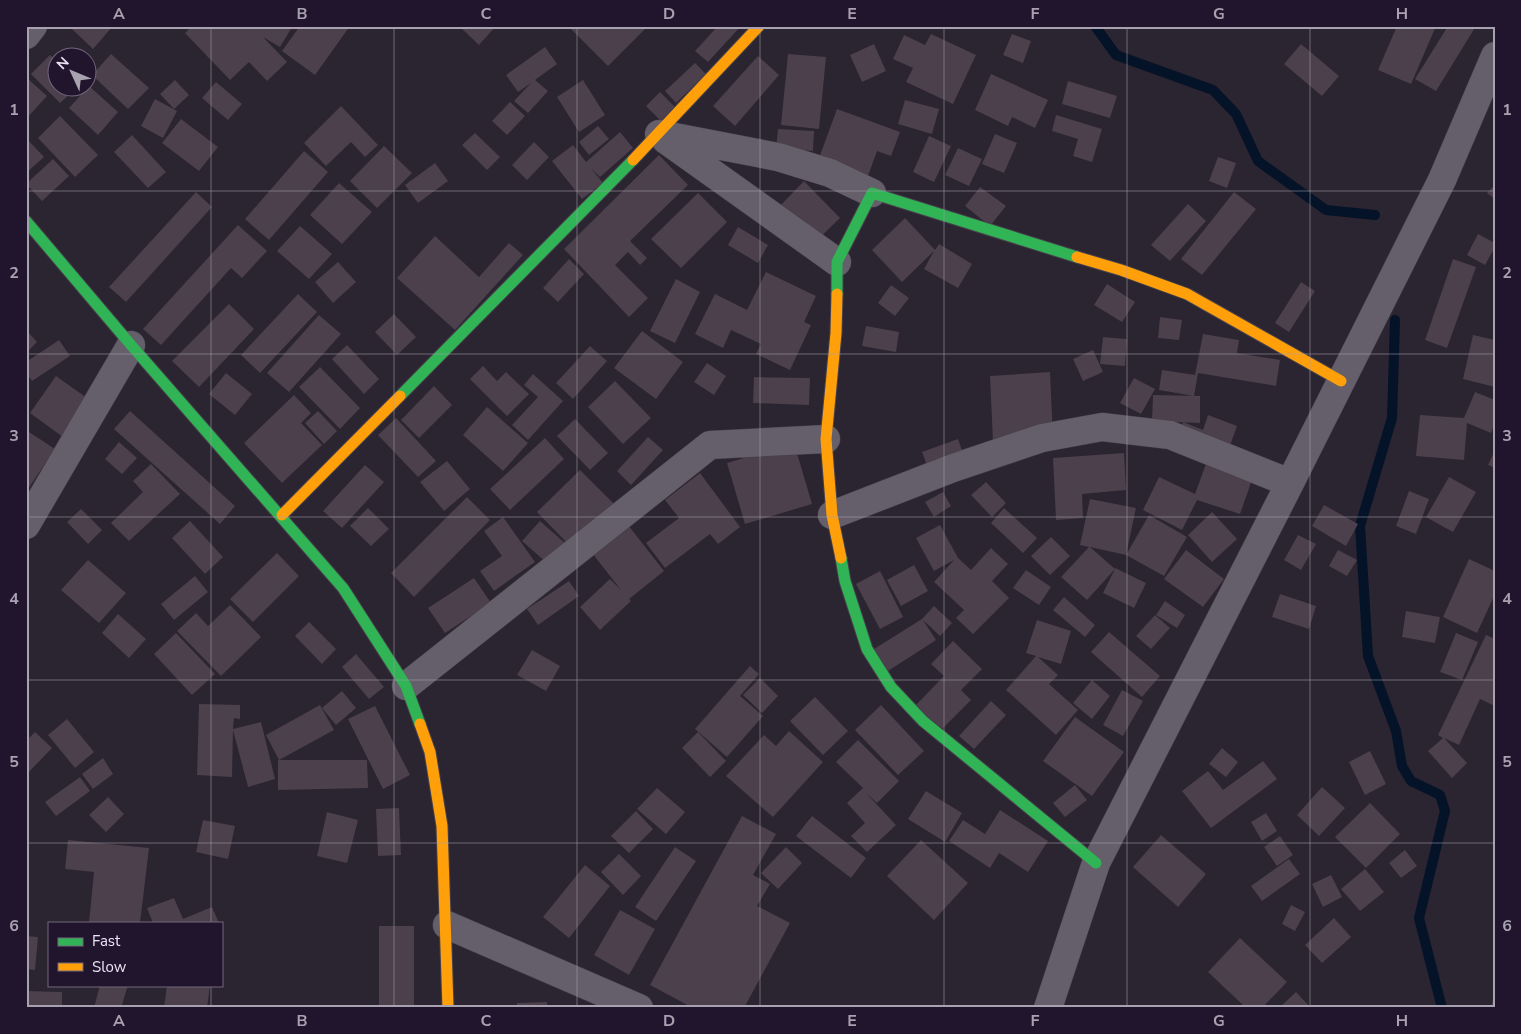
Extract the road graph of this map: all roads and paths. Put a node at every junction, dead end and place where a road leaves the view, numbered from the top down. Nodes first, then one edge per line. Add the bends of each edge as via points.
1 (33, 26) edge
2 (759, 26) edge
3 (26, 35) edge
4 (1495, 56) edge
5 (659, 134) junction
6 (872, 193) junction
7 (26, 221) edge
8 (838, 262) junction
9 (131, 345) junction
10 (1341, 380) junction
11 (826, 439) junction
12 (1290, 483) junction
13 (282, 515) junction
14 (832, 515) junction
15 (26, 525) edge
16 (406, 686) junction
17 (1096, 863) junction
18 (447, 925) junction
19 (448, 1008) edge
20 (639, 1008) edge
21 (1048, 1008) edge

1 - 3 street
2 - 5 street
4 - 10 street via 1442,180
5 - 6 street via 778,157 830,173
5 - 8 street
5 - 13 street
6 - 8 street
6 - 10 street via 1121,270 1187,294
7 - 9 street
8 - 11 street via 836,333
9 - 13 street
9 - 15 street
10 - 12 street
11 - 14 street
11 - 16 street via 710,445
12 - 14 street via 1170,435 1102,427 1033,441
12 - 17 street
13 - 16 street via 343,588
14 - 17 street via 845,581 867,649 891,687 924,722
16 - 18 street via 430,752 442,826
17 - 21 street
18 - 19 street
18 - 20 street

